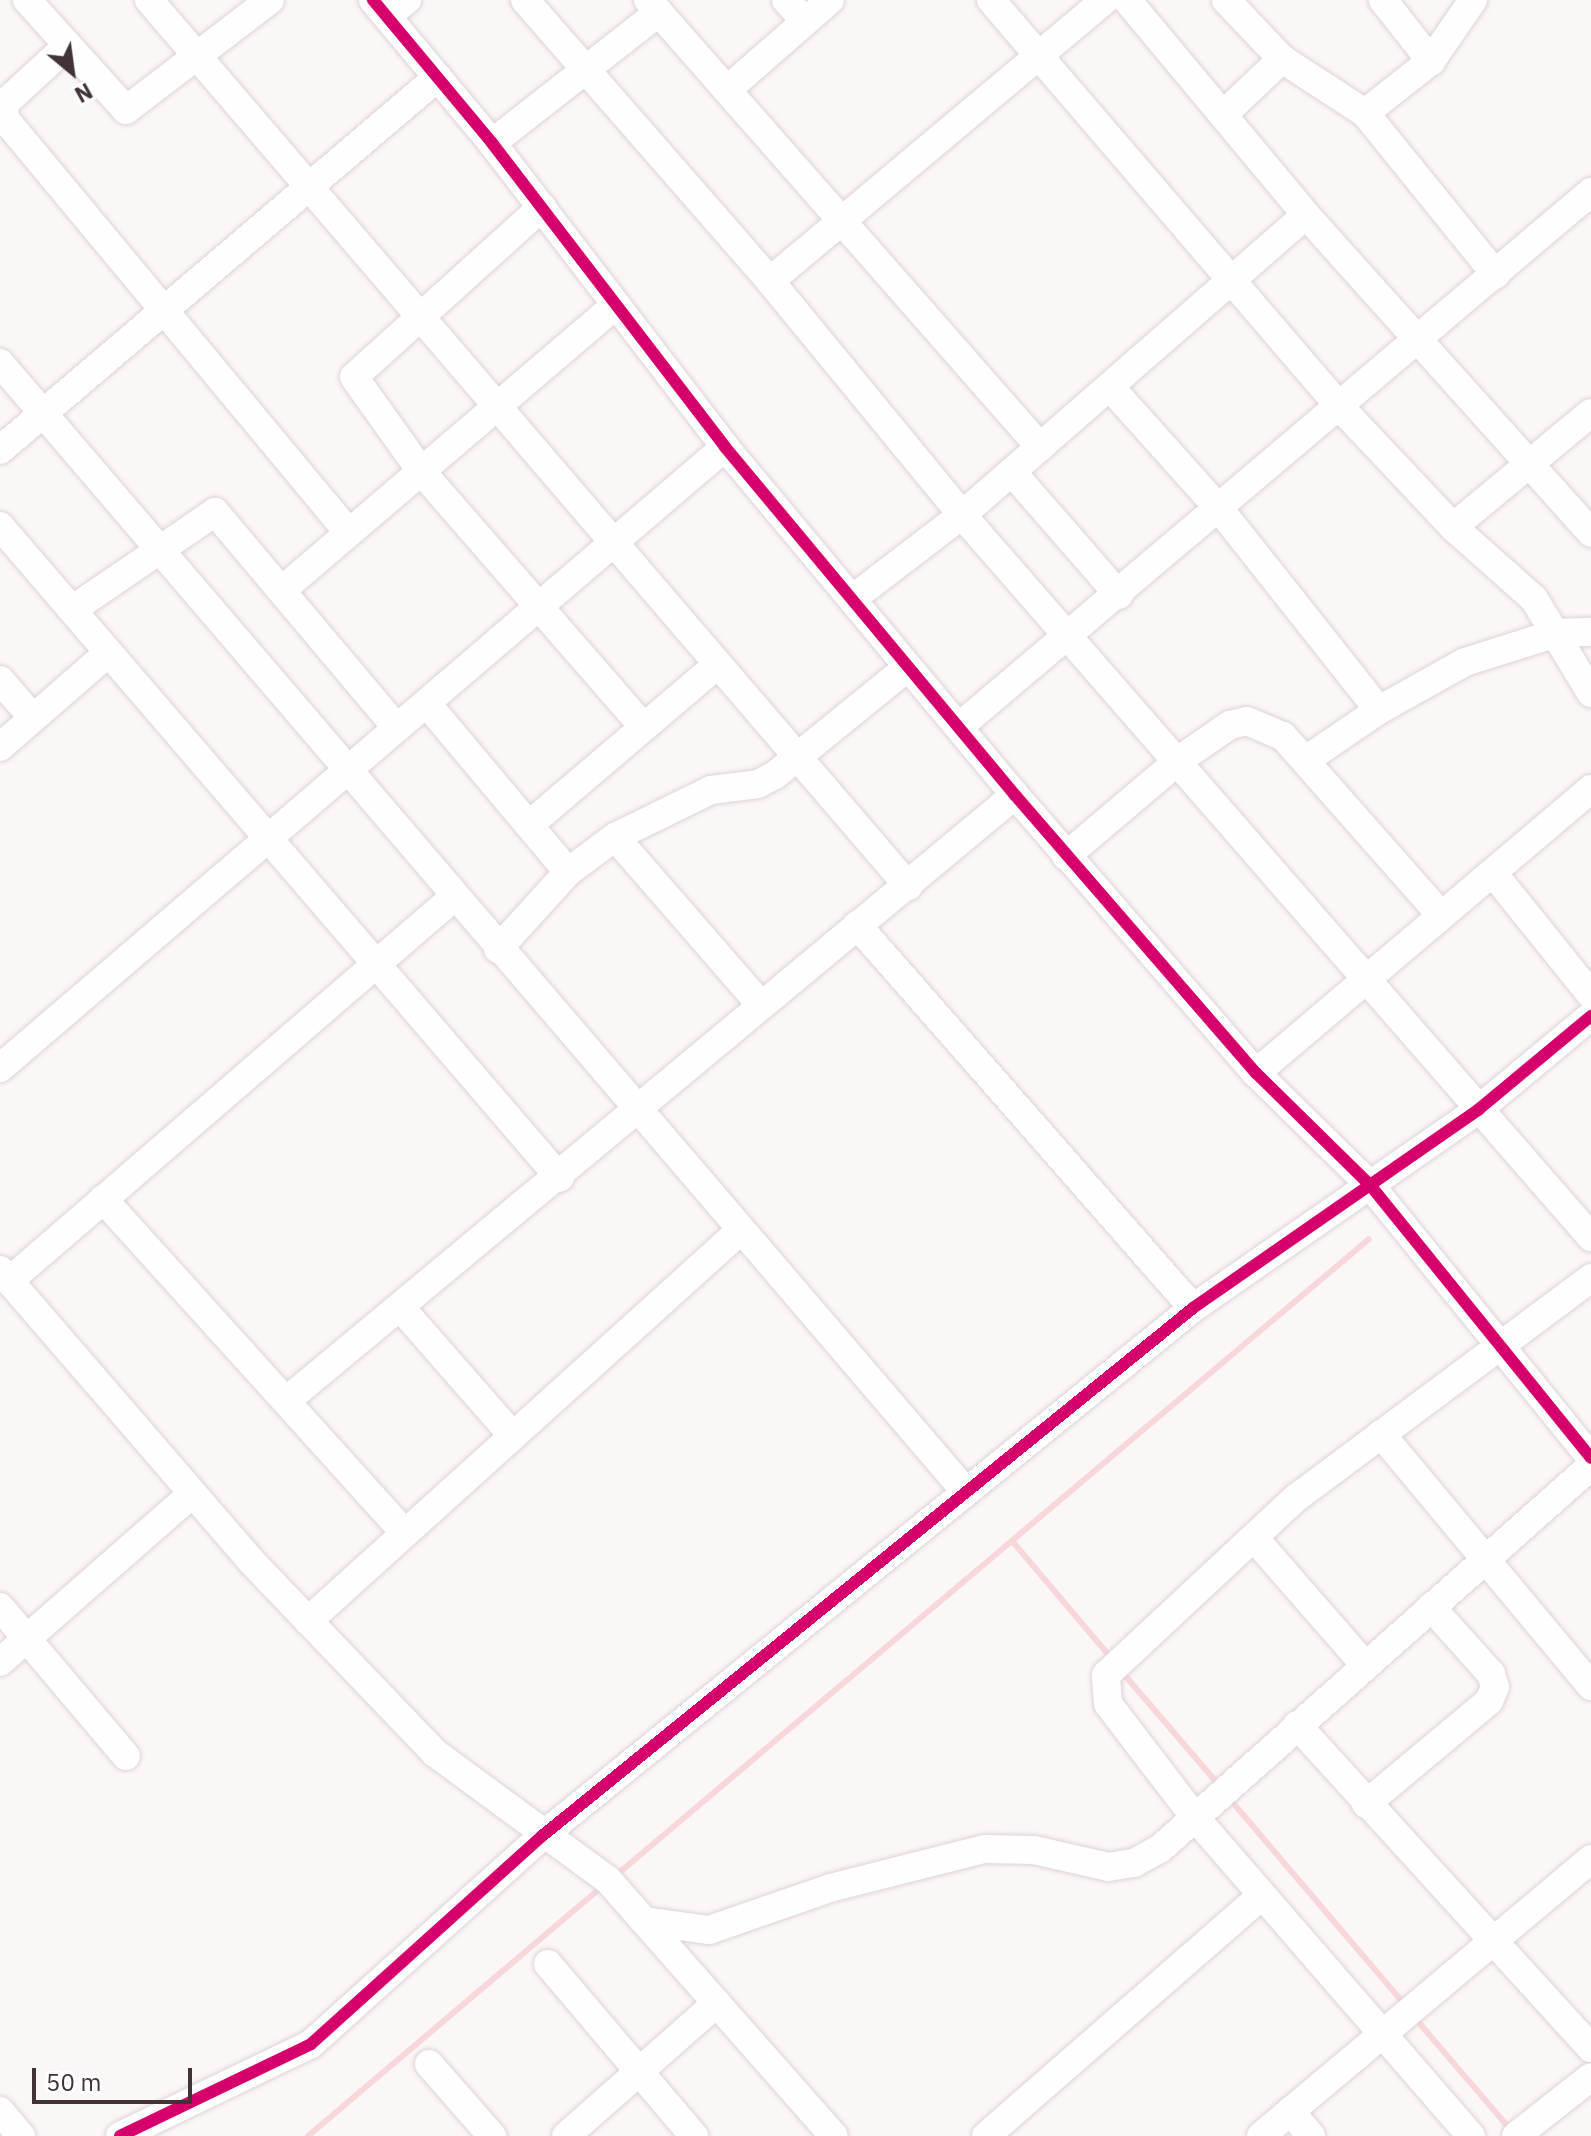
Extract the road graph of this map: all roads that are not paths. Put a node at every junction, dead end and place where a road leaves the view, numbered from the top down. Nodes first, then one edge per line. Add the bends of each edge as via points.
1 (27, 0) edge
2 (149, 0) edge
3 (270, 0) edge
4 (525, 0) edge
5 (830, 0) edge
6 (991, 0) edge
7 (1105, 0) edge
8 (1127, 0) edge
9 (1226, 0) edge
10 (1383, 0) edge
11 (1473, 0) edge
12 (389, 5) edge
13 (654, 6) edge
14 (796, 10) edge
15 (67, 46) junction
16 (1038, 58) junction
17 (199, 59) junction
18 (1282, 59) junction
19 (1431, 61) junction
20 (585, 74) junction
21 (438, 77) junction
22 (728, 89) junction
23 (1225, 113) junction
24 (1365, 113) junction
25 (492, 143) junction
26 (307, 185) junction
27 (1591, 192) edge
28 (542, 207) junction
29 (1306, 215) junction
30 (841, 221) junction
31 (1496, 275) junction
32 (770, 281) junction
33 (1230, 281) junction
34 (616, 305) junction
35 (162, 307) junction
36 (417, 315) junction
37 (1417, 341) junction
38 (0, 363) edge
39 (1111, 388) junction
40 (1340, 407) junction
41 (494, 409) junction
42 (45, 413) junction
43 (1591, 413) edge
44 (725, 447) junction
45 (1040, 447) junction
46 (0, 450) edge
47 (1529, 464) junction
48 (421, 471) junction
49 (1012, 472) junction
50 (1221, 511) junction
51 (962, 515) junction
52 (0, 526) edge
53 (1453, 527) junction
54 (349, 533) junction
55 (1591, 533) edge
56 (612, 544) junction
57 (155, 548) junction
58 (282, 590) junction
59 (1119, 595) junction
60 (852, 599) junction
61 (541, 606) junction
62 (73, 609) junction
63 (1591, 632) edge
64 (1557, 633) junction
65 (1068, 637) junction
66 (108, 653) junction
67 (717, 665) junction
68 (908, 667) junction
69 (0, 680) edge
70 (1591, 693) edge
71 (428, 705) junction
72 (1379, 710) junction
73 (32, 717) junction
74 (643, 726) junction
75 (960, 726) junction
76 (397, 728) junction
77 (0, 747) edge
78 (797, 758) junction
79 (1179, 760) junction
80 (1306, 760) junction
81 (346, 772) junction
82 (1591, 789) edge
83 (1015, 795) junction
84 (529, 825) junction
85 (615, 837) junction
86 (268, 839) junction
87 (1066, 856) junction
88 (568, 872) junction
89 (1493, 873) junction
90 (908, 886) junction
91 (454, 897) junction
92 (1441, 915) junction
93 (857, 925) junction
94 (498, 949) junction
95 (376, 965) junction
96 (1368, 977) junction
97 (1591, 995) edge
98 (761, 1005) junction
99 (1591, 1016) edge
100 (0, 1068) edge
101 (1256, 1073) junction
102 (1479, 1109) junction
103 (636, 1112) junction
104 (560, 1178) junction
105 (1370, 1185) junction
106 (103, 1199) junction
107 (740, 1231) junction
108 (1591, 1237) edge
109 (4, 1275) edge
110 (1591, 1278) edge
111 (401, 1308) junction
112 (1193, 1308) junction
113 (1505, 1346) junction
114 (286, 1401) junction
115 (1381, 1434) junction
116 (512, 1435) junction
117 (1591, 1458) edge
118 (1591, 1466) edge
119 (966, 1492) junction
120 (192, 1494) junction
121 (403, 1531) junction
122 (1255, 1539) junction
123 (1484, 1560) junction
124 (0, 1607) edge
125 (1431, 1607) junction
126 (308, 1621) junction
127 (29, 1638) junction
128 (0, 1662) edge
129 (1363, 1663) junction
130 (1591, 1686) edge
131 (1297, 1725) junction
132 (126, 1756) dead end
133 (1366, 1804) junction
134 (1193, 1815) junction
135 (542, 1836) junction
136 (1591, 1859) edge
137 (1262, 1895) junction
138 (644, 1921) junction
139 (1491, 1940) junction
140 (548, 1964) dead end
141 (717, 2003) junction
142 (1380, 2034) junction
143 (1591, 2048) edge
144 (429, 2064) dead end
145 (639, 2073) junction
146 (1591, 2077) edge
147 (0, 2111) edge
148 (1290, 2111) junction
149 (21, 2136) edge
150 (120, 2136) edge
151 (492, 2136) edge
152 (566, 2136) edge
153 (694, 2136) edge
154 (834, 2136) edge
155 (986, 2136) edge
156 (1261, 2136) edge
157 (1311, 2136) edge
158 (1471, 2136) edge
159 (1516, 2136) edge

1 - 15 street
2 - 17 street
3 - 17 street
4 - 20 street
5 - 14 street
6 - 16 street
7 - 16 street
8 - 23 street
9 - 18 street
10 - 19 street
11 - 19 street
12 - 21 street
13 - 20 street
13 - 22 street
14 - 22 street
15 - 17 street via 126,110
15 - 35 street via 1,111
16 - 30 street
16 - 33 street
17 - 26 street
18 - 23 street
18 - 24 street
19 - 24 street
20 - 25 street
20 - 32 street
21 - 25 street
21 - 26 street
22 - 30 street
23 - 29 street
24 - 31 street
25 - 28 street
26 - 35 street
26 - 36 street
27 - 31 street
28 - 34 street
28 - 36 street
29 - 33 street
29 - 37 street
30 - 32 street
30 - 45 street
31 - 37 street
32 - 51 street
33 - 39 street
33 - 40 street
34 - 41 street
34 - 44 street
35 - 42 street
35 - 54 street
36 - 41 street
36 - 48 street via 354,377
37 - 40 street
37 - 47 street
38 - 42 street
39 - 45 street
39 - 50 street
40 - 50 street
40 - 53 street
41 - 48 street
41 - 56 street
42 - 46 street
42 - 57 street
43 - 47 street
44 - 56 street
44 - 60 street
45 - 49 street
47 - 53 street
47 - 55 street
48 - 54 street
48 - 61 street
49 - 51 street
49 - 59 street
50 - 59 street
50 - 72 street
51 - 60 street
51 - 65 street
52 - 62 street
53 - 64 street via 1519,581
54 - 58 street
56 - 61 street
56 - 67 street
57 - 58 street via 215,512
57 - 62 street
57 - 81 street
58 - 76 street
59 - 65 street
60 - 68 street
61 - 71 street
61 - 74 street
62 - 66 street
63 - 64 street
64 - 70 street
64 - 72 street via 1465,662
65 - 75 street
65 - 79 street
66 - 73 street
66 - 86 street
67 - 74 street
67 - 78 street
68 - 75 street
68 - 78 street
69 - 73 street
71 - 76 street
71 - 84 street
72 - 80 street
73 - 77 street
74 - 84 street
75 - 83 street
76 - 81 street
78 - 85 street via 758,784 711,790
78 - 90 street
79 - 80 street via 1230,725 1247,721 1283,736
79 - 87 street
79 - 96 street
80 - 92 street
81 - 86 street
81 - 91 street
82 - 89 street
83 - 87 street
83 - 90 street
84 - 88 street
85 - 88 street
85 - 98 street
86 - 95 street
86 - 100 street
87 - 101 street
88 - 94 street
89 - 92 street
89 - 97 street
90 - 93 street
91 - 94 street
91 - 95 street
92 - 96 street
93 - 98 street
93 - 112 street
94 - 103 street
95 - 104 street
95 - 106 street
96 - 101 street
96 - 102 street
98 - 103 street
99 - 102 street
101 - 105 street
102 - 105 street
102 - 108 street
103 - 104 street
103 - 107 street
104 - 111 street
105 - 112 street
105 - 113 street
106 - 109 street
106 - 114 street
107 - 116 street
107 - 119 street
109 - 120 street
110 - 113 street
111 - 114 street
111 - 116 street
112 - 119 street
113 - 115 street
113 - 117 street
114 - 121 street
115 - 122 street via 1277,1514
115 - 123 street
116 - 121 street
118 - 123 street
119 - 135 street
120 - 126 street
120 - 127 street
121 - 126 street
122 - 129 street
122 - 134 street via 1106,1675 1108,1704
123 - 125 street
123 - 130 street
124 - 127 street
125 - 129 street
125 - 133 street via 1491,1674 1495,1687 1489,1701
126 - 135 street via 435,1753
127 - 128 street
127 - 132 street
129 - 131 street
131 - 133 street
131 - 134 street
133 - 139 street
134 - 137 street
134 - 138 street via 1161,1848 1134,1863 1108,1867 1034,1850 984,1849 830,1888 709,1930
135 - 138 street via 613,1885
135 - 150 street via 311,2044
136 - 139 street
137 - 142 street
137 - 155 street
138 - 141 street
139 - 142 street
139 - 143 street
140 - 145 street
141 - 145 street
141 - 154 street
142 - 148 street
142 - 158 street
144 - 151 street
145 - 152 street
145 - 153 street
146 - 159 street
147 - 149 street
148 - 156 street
148 - 157 street

